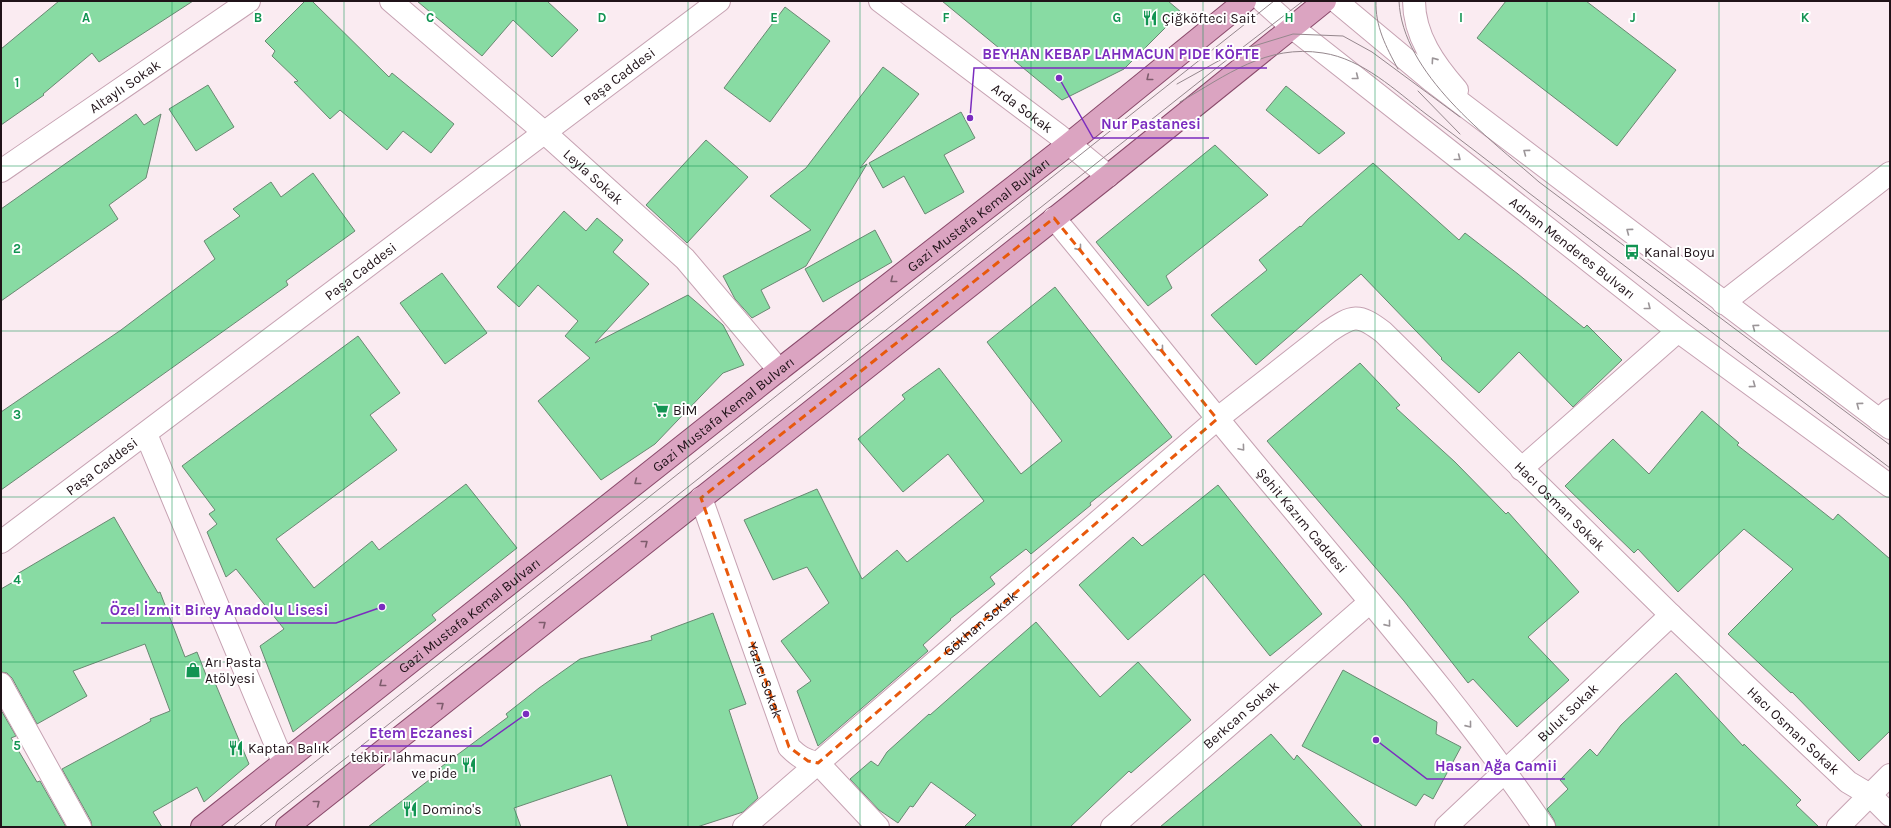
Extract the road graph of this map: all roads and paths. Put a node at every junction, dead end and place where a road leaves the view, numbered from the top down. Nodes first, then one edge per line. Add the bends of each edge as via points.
1 (249, 1) edge
2 (391, 1) edge
3 (719, 1) edge
4 (880, 1) edge
5 (1245, 1) edge
6 (1263, 1) edge
7 (1325, 1) edge
8 (1336, 1) edge
9 (1414, 1) edge
10 (1293, 28) junction
11 (1497, 131) junction
12 (545, 133) junction
13 (1069, 144) junction
14 (1, 171) edge
15 (1890, 173) edge
16 (1108, 176) junction
17 (1054, 218) junction
18 (1723, 303) junction
19 (1678, 331) junction
20 (779, 370) junction
21 (1217, 418) junction
22 (1886, 420) edge
23 (146, 434) junction
24 (1521, 469) junction
25 (1890, 486) edge
26 (701, 498) junction
27 (1, 542) edge
28 (1370, 602) junction
29 (1671, 615) junction
30 (1, 684) edge
31 (283, 762) junction
32 (818, 763) junction
33 (1506, 771) junction
34 (1890, 775) edge
35 (1870, 795) junction
36 (1890, 815) edge
37 (296, 824) edge
38 (80, 827) edge
39 (202, 827) edge
40 (744, 827) edge
41 (878, 827) edge
42 (1112, 827) edge
43 (1446, 827) edge
44 (1544, 827) edge
45 (1838, 827) edge

1 - 14 street, Altaylı Sokak
2 - 12 street, Leyla Sokak
3 - 12 street, Paşa Caddesi
4 - 13 street, Arda Sokak
5 -> 13 main road, Gazi Mustafa Kemal Bulvarı
6 - 10 street, Adnan Menderes Bulvarı
7 - 10 main road
8 - 11 street
11 -> 9 street via 1456,88 1430,54 1418,29
10 - 16 main road
10 -> 19 street, Adnan Menderes Bulvarı
18 -> 11 street
12 - 20 street, Leyla Sokak via 685,259
12 - 23 street, Paşa Caddesi
13 - 16 street, Arda Sokak
13 -> 20 main road, Gazi Mustafa Kemal Bulvarı
15 - 18 street
16 - 17 main road
17 -> 21 street, Şehit Kazım Caddesi
17 - 26 main road
22 -> 18 street
19 - 24 street
19 -> 25 street, Adnan Menderes Bulvarı
20 -> 31 main road, Gazi Mustafa Kemal Bulvarı
21 - 24 street, Hacı Osman Sokak via 1328,332 1344,321 1357,317 1368,321 1383,332
21 -> 28 street, Şehit Kazım Caddesi
21 - 32 street, Gökhan Sokak
23 - 27 street, Paşa Caddesi
23 - 31 street
24 - 29 street, Hacı Osman Sokak
26 - 32 street, Yazıcı Sokak via 789,747 798,756
37 -> 26 main road
28 -> 33 street, Şehit Kazım Caddesi
28 - 42 street, Berkcan Sokak
29 - 33 street, Bulut Sokak
29 - 35 street, Hacı Osman Sokak via 1848,782
30 - 38 street
31 - 39 main road, Gazi Mustafa Kemal Bulvarı
32 - 40 street, Gökhan Sokak
32 - 41 street, Yazıcı Sokak
33 - 43 street, Bulut Sokak
33 - 44 street, Şehit Kazım Caddesi
34 - 35 street
35 - 36 street, Hacı Osman Sokak
35 - 45 street

